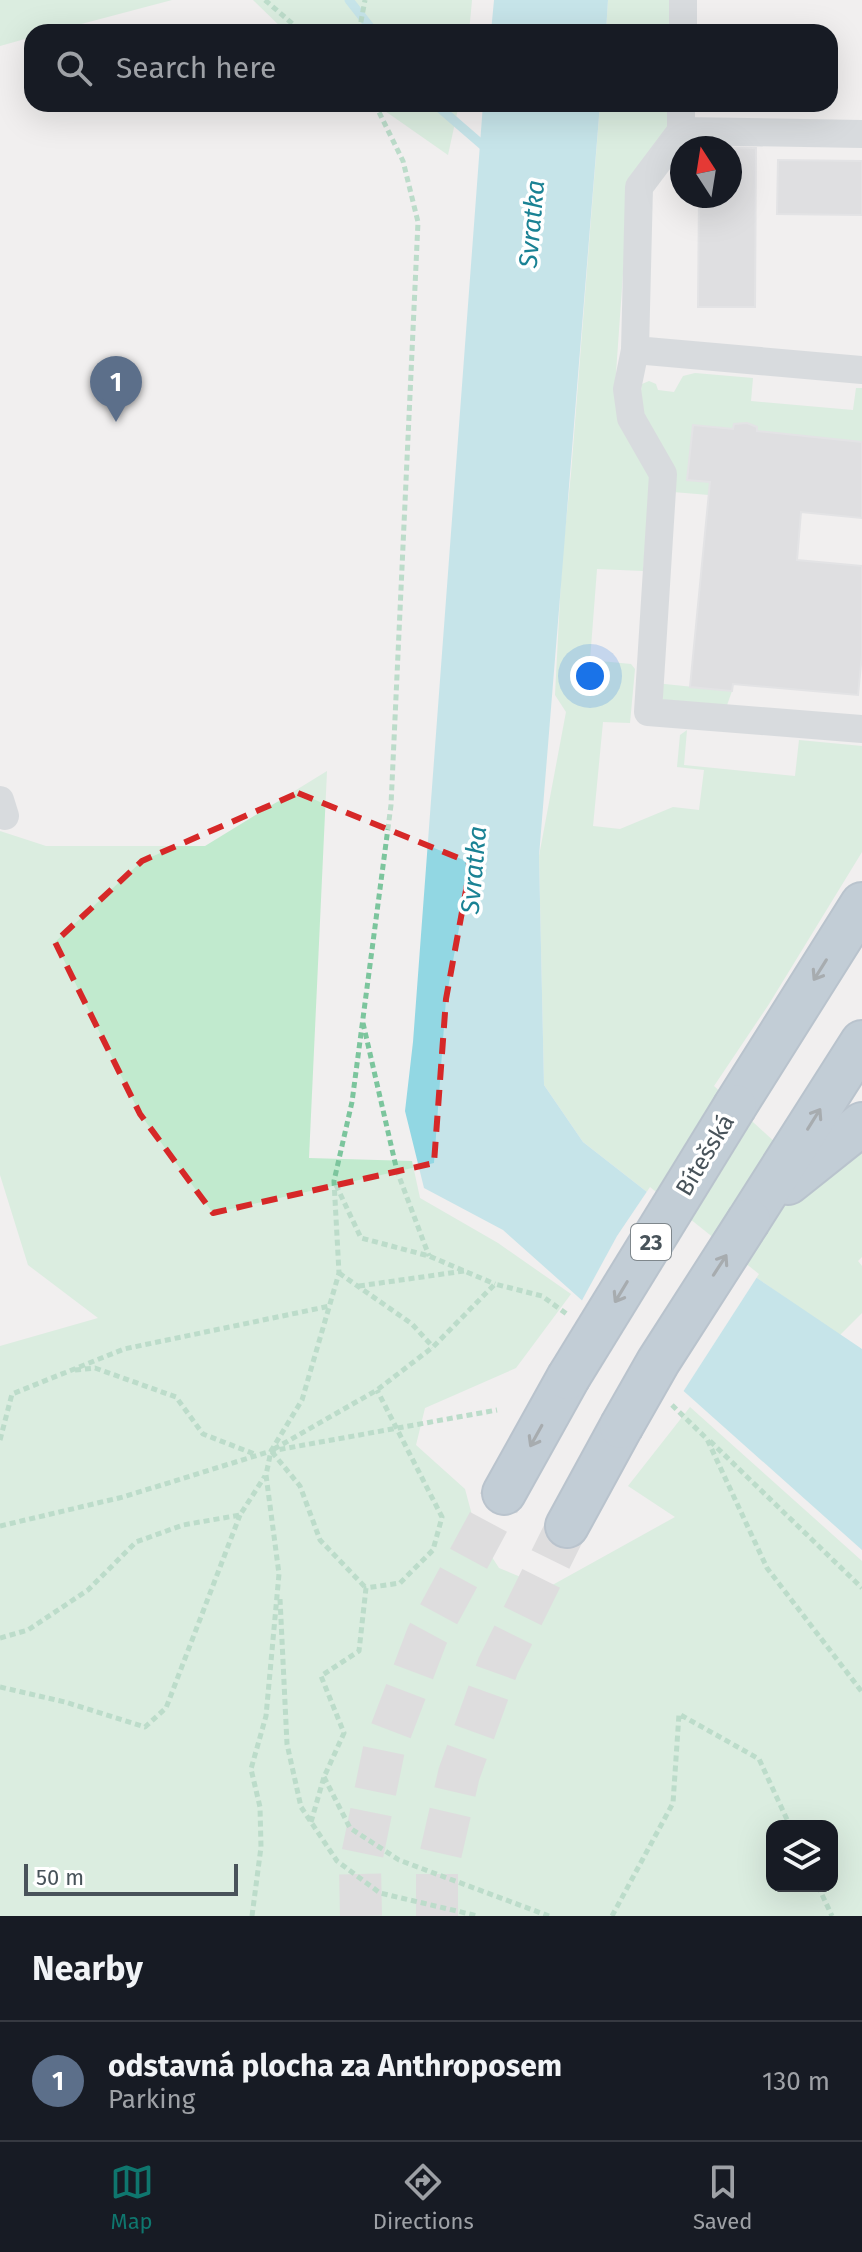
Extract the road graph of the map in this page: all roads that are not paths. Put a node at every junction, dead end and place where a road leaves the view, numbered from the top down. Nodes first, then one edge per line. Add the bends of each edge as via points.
1 (683, 0) edge
2 (683, 24) edge
3 (681, 118) edge
4 (862, 134) edge
5 (635, 350) junction
6 (862, 370) edge
7 (862, 729) edge
8 (862, 904) edge
9 (862, 1042) edge
10 (850, 1068) edge
11 (862, 1124) edge
12 (797, 1163) junction
13 (504, 1493) tunnel mouth
14 (567, 1526) tunnel mouth

1 - 2 lane
3 - 4 lane
3 - 5 lane via 639,187
5 - 6 lane
5 - 7 lane via 627,389 631,418 663,474 648,712
8 -> 13 highway, Bítešská / 23, bridge via 568,1378
9 - 10 highway
12 -> 10 highway
11 - 12 highway
14 -> 12 highway, bridge via 658,1362 749,1220

